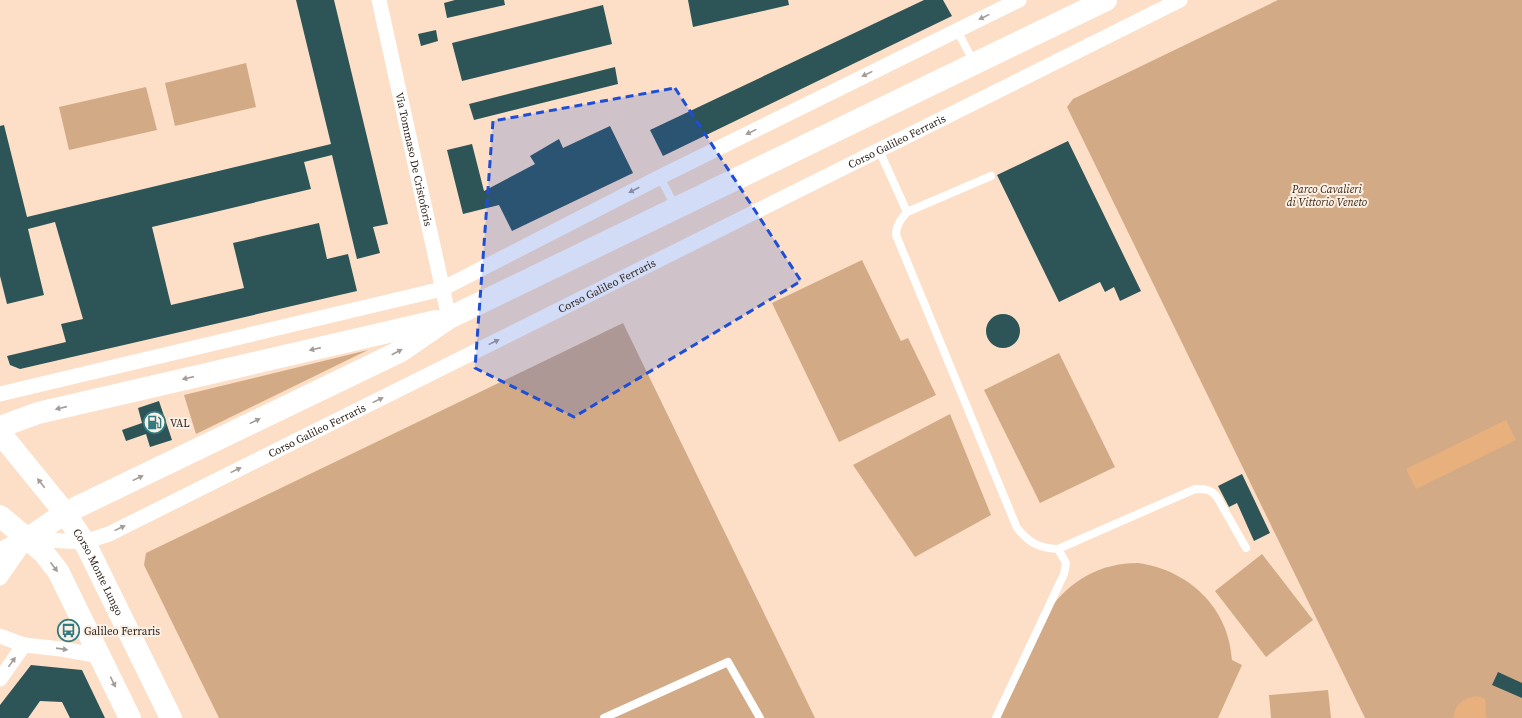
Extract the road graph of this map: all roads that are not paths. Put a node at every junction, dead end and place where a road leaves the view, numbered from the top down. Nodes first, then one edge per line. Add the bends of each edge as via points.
1 (379, 0) edge
2 (1019, 0) edge
3 (1106, 0) edge
4 (1180, 0) edge
5 (957, 30) junction
6 (974, 64) junction
7 (879, 150) junction
8 (991, 176) dead end
9 (660, 177) junction
10 (676, 208) junction
11 (908, 212) junction
12 (442, 289) junction
13 (449, 318) junction
14 (0, 394) edge
15 (0, 427) edge
16 (0, 433) edge
17 (65, 513) junction
18 (0, 516) edge
19 (27, 539) junction
20 (0, 541) edge
21 (84, 542) junction
22 (1246, 548) dead end
23 (1058, 549) junction
24 (0, 554) edge
25 (0, 578) edge
26 (0, 636) edge
27 (24, 645) junction
28 (100, 656) junction
29 (0, 678) edge
30 (130, 718) edge
31 (172, 718) edge
32 (604, 718) edge
33 (760, 718) edge
34 (996, 718) edge

1 - 12 street, Via Tommaso De Cristoforis
2 -> 5 street
3 - 6 main road
4 - 7 street, Corso Galileo Ferraris
5 - 6 lane
5 -> 9 street
6 - 10 main road
7 - 11 lane
21 -> 7 street, Corso Galileo Ferraris via 116,530
8 - 11 lane
9 - 10 lane
9 -> 12 street
10 - 13 main road
11 - 23 lane via 900,220 896,235 1017,528 1026,539 1037,545
12 - 13 street, Via Tommaso De Cristoforis
12 - 14 street
13 -> 15 main road via 38,413
17 -> 13 main road via 400,351
17 -> 16 main road, Corso Monte Lungo
17 - 19 main road
17 - 21 main road, Corso Monte Lungo
18 - 19 main road
19 - 20 main road
19 - 21 street, Corso Galileo Ferraris
19 - 24 main road
19 - 25 street
19 -> 28 main road via 43,552 58,571
21 - 31 main road, Corso Monte Lungo
22 - 23 lane via 1214,493 1195,489
23 - 34 lane via 1066,563 1064,574
26 - 27 street
27 -> 28 street
29 -> 27 street
28 -> 30 main road
32 - 33 lane via 728,662

